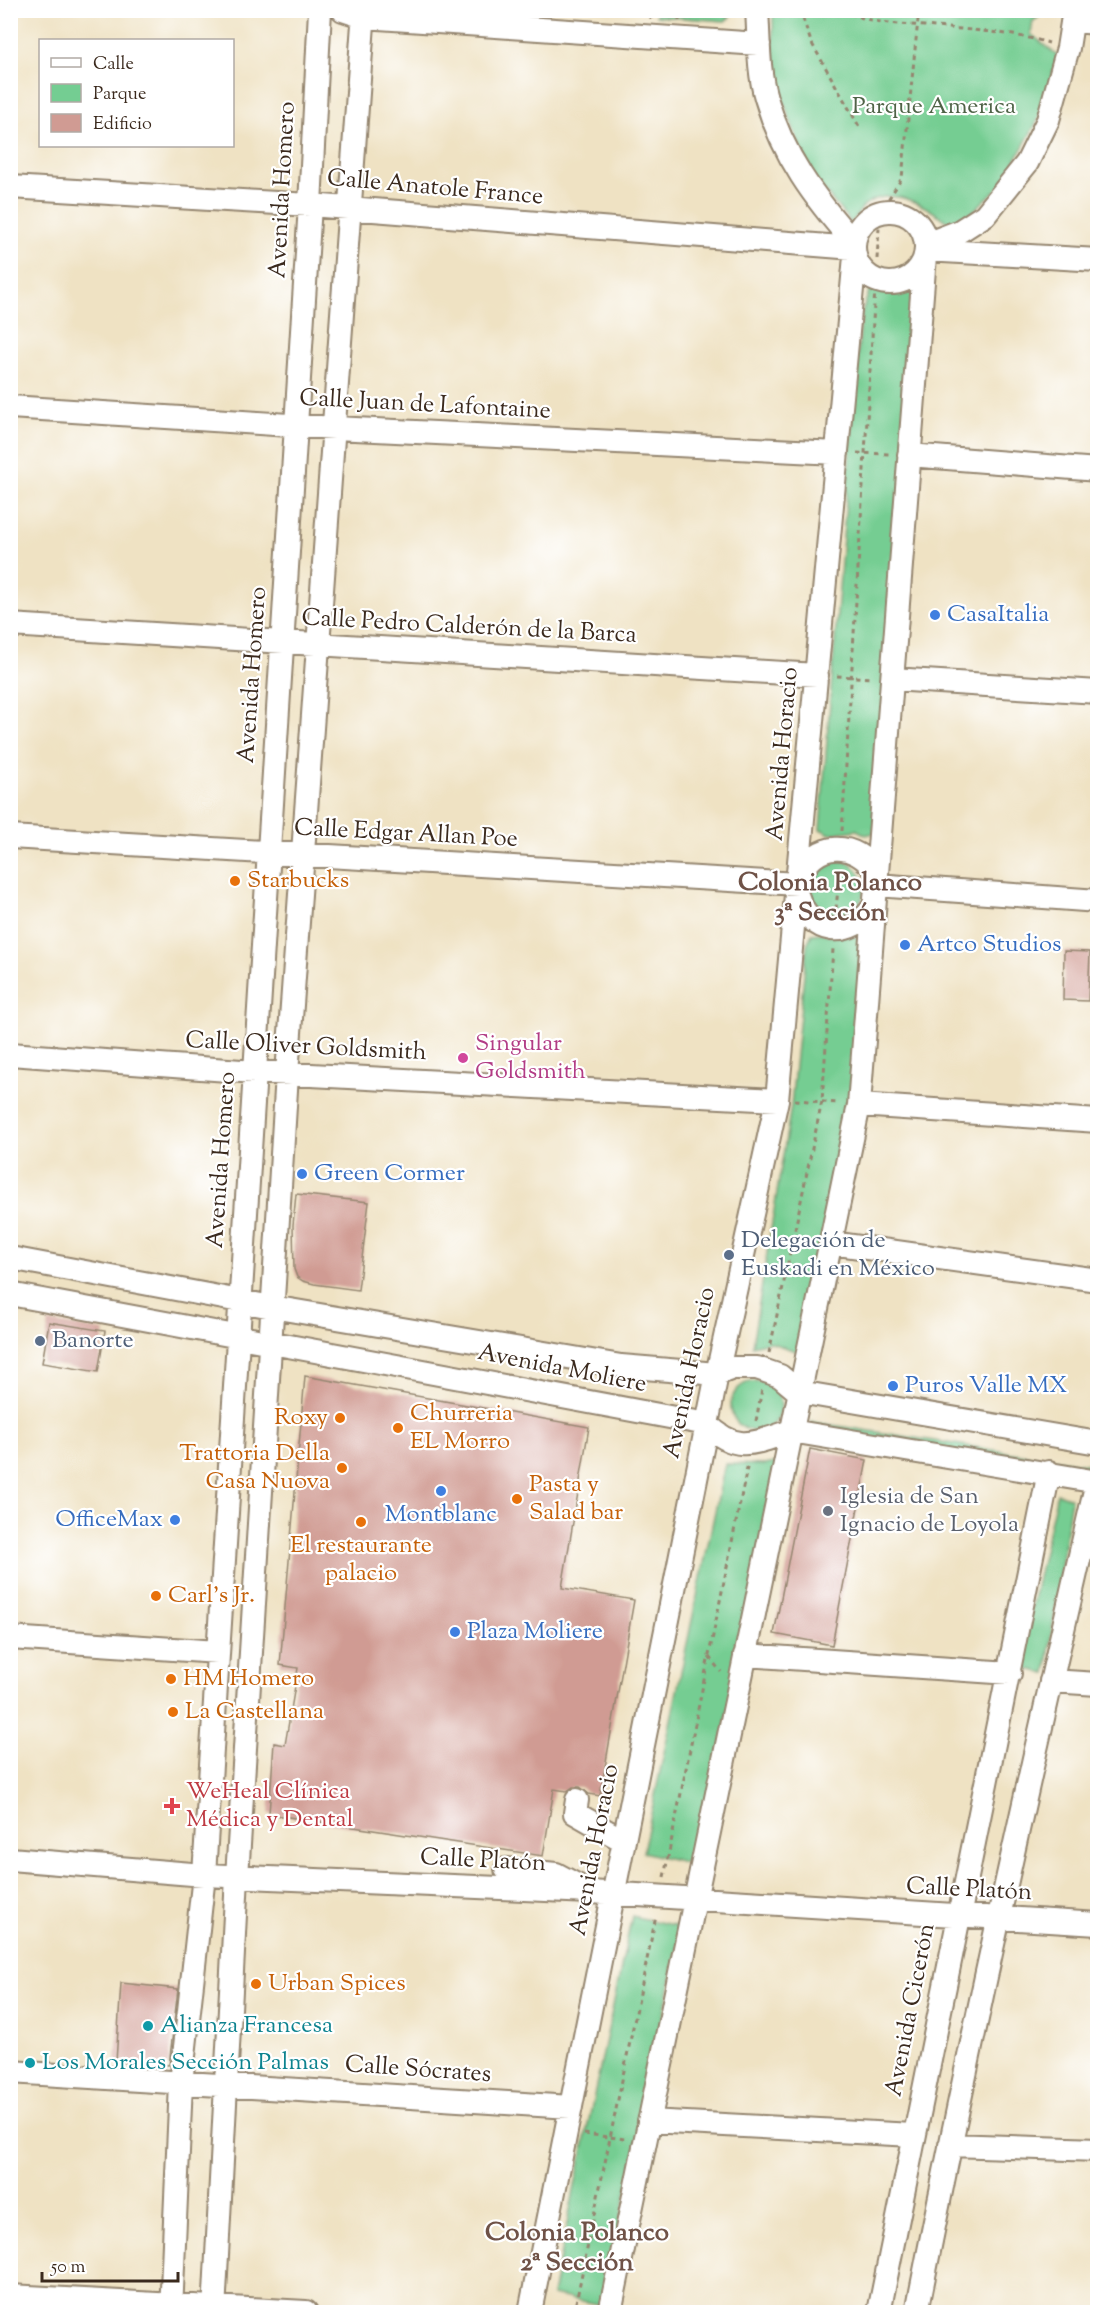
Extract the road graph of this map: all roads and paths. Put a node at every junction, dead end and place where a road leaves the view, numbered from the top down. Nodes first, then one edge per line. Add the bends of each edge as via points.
1 (320, 10) edge
2 (757, 10) edge
3 (800, 10) edge
4 (842, 10) edge
5 (919, 10) edge
6 (357, 13) edge
7 (1074, 16) edge
8 (1098, 23) edge
9 (917, 25) junction
10 (759, 44) junction
11 (1068, 48) junction
12 (860, 128) dead end
13 (10, 187) edge
14 (310, 205) junction
15 (349, 208) junction
16 (880, 213) junction
17 (854, 249) junction
18 (925, 250) junction
19 (1098, 260) edge
20 (875, 280) junction
21 (10, 407) edge
22 (296, 425) junction
23 (335, 428) junction
24 (837, 453) junction
25 (866, 454) junction
26 (909, 455) junction
27 (1098, 470) edge
28 (10, 625) edge
29 (283, 643) junction
30 (318, 646) junction
31 (817, 675) junction
32 (852, 677) junction
33 (892, 679) junction
34 (1098, 692) edge
35 (10, 837) edge
36 (841, 849) junction
37 (269, 853) junction
38 (302, 855) junction
39 (798, 885) junction
40 (876, 888) junction
41 (1098, 901) edge
42 (835, 930) junction
43 (10, 1054) edge
44 (255, 1072) junction
45 (287, 1074) junction
46 (777, 1100) junction
47 (822, 1101) junction
48 (859, 1105) junction
49 (1098, 1121) edge
50 (831, 1243) junction
51 (10, 1258) edge
52 (1098, 1280) edge
53 (10, 1294) edge
54 (240, 1301) junction
55 (272, 1307) junction
56 (238, 1336) junction
57 (270, 1342) junction
58 (766, 1370) junction
59 (717, 1374) junction
60 (799, 1392) junction
61 (707, 1424) junction
62 (791, 1431) junction
63 (1098, 1443) edge
64 (752, 1444) junction
65 (1049, 1472) junction
66 (1097, 1482) edge
67 (10, 1638) edge
68 (218, 1652) junction
69 (746, 1655) junction
70 (1010, 1673) junction
71 (1051, 1680) junction
72 (1098, 1684) edge
73 (577, 1800) dead end
74 (624, 1841) junction
75 (10, 1859) edge
76 (506, 1869) dead end
77 (204, 1875) junction
78 (237, 1877) junction
79 (590, 1892) junction
80 (614, 1894) junction
81 (660, 1897) junction
82 (695, 1899) junction
83 (957, 1917) junction
84 (999, 1918) junction
85 (1098, 1924) edge
86 (10, 2072) edge
87 (181, 2084) junction
88 (226, 2084) junction
89 (571, 2107) junction
90 (566, 2131) junction
91 (647, 2131) junction
92 (913, 2135) junction
93 (610, 2138) junction
94 (950, 2145) junction
95 (1098, 2150) edge
96 (10, 2296) edge
97 (171, 2309) edge
98 (214, 2310) edge
99 (306, 2313) edge
100 (530, 2313) edge
101 (574, 2313) edge
102 (610, 2313) edge
103 (879, 2313) edge
104 (917, 2313) edge

1 - 14 street, Avenida Homero
2 - 10 street
3 - 12 path via 811,42
4 - 9 path via 861,20
5 - 9 path
6 - 10 street
6 - 15 street
7 - 8 street
7 - 11 street
9 - 11 path via 1017,34
9 - 16 path via 902,178
10 - 17 street via 765,96 781,138 805,183
11 - 18 street via 1048,120 1027,163 985,215
13 - 14 street, Calle Anatole France
14 - 15 street, Calle Anatole France
14 - 22 street, Avenida Homero
15 - 17 street, Calle Anatole France
15 - 23 street
16 - 17 street via 863,224
16 - 18 street via 901,213 910,218 923,234
16 - 20 path
17 - 20 street via 862,270
17 - 24 street, Avenida Horacio
18 - 19 street
18 - 20 street via 914,274 905,280
18 - 26 street
20 - 25 path
21 - 22 street, Calle Juan de Lafontaine
22 - 23 street, Calle Juan de Lafontaine
22 - 29 street, Avenida Homero
23 - 24 street, Calle Juan de Lafontaine
23 - 30 street
24 - 25 path
24 - 31 street, Avenida Horacio
25 - 26 path
25 - 32 path
26 - 27 street
26 - 33 street
28 - 29 street, Calle Pedro Calderón de la Barca
29 - 30 street, Calle Pedro Calderón de la Barca
29 - 37 street, Avenida Homero
30 - 31 street, Calle Pedro Calderón de la Barca
30 - 38 street
31 - 32 path
31 - 39 street, Avenida Horacio
32 - 33 path
32 - 36 path
33 - 34 street
33 - 40 street
35 - 37 street, Calle Edgar Allan Poe
36 - 39 street via 820,853 805,865
36 - 40 street via 858,854
36 - 42 path
37 - 38 street, Calle Edgar Allan Poe
37 - 44 street, Avenida Homero
38 - 39 street, Calle Edgar Allan Poe
38 - 45 street
39 - 42 street via 803,910 814,921
39 - 46 street, Avenida Horacio
40 - 41 street
40 - 42 street via 865,918 855,926
40 - 48 street
42 - 47 path
43 - 44 street, Calle Oliver Goldsmith
44 - 45 street, Calle Oliver Goldsmith
44 - 54 street, Avenida Homero
45 - 46 street, Calle Oliver Goldsmith
45 - 55 street
46 - 47 path
46 - 59 street, Avenida Horacio
47 - 48 path
47 - 58 path
48 - 49 street
48 - 50 street
50 - 52 street
50 - 60 street
51 - 54 street, Avenida Moliere
53 - 56 street, Avenida Moliere
54 - 55 street, Avenida Moliere
54 - 56 street, Avenida Homero
55 - 57 street
55 - 59 street, Avenida Moliere via 621,1366
56 - 57 street, Avenida Moliere
56 - 68 street, Avenida Homero
57 - 61 street, Avenida Moliere
57 - 78 street
58 - 59 street, Avenida Moliere via 741,1367
58 - 60 street, Avenida Moliere
58 - 64 path
59 - 61 street, Avenida Horacio
60 - 62 street
60 - 63 street, Avenida Moliere
61 - 64 street, Avenida Moliere via 729,1439
61 - 74 street, Avenida Horacio
62 - 64 street
62 - 65 street
62 - 69 street
64 - 81 path
65 - 66 street
65 - 70 street, Avenida Cicerón
66 - 71 street
67 - 68 street
68 - 77 street, Avenida Homero
69 - 70 street
69 - 82 street
70 - 83 street, Avenida Cicerón
71 - 72 street
71 - 84 street
73 - 74 street via 575,1813
74 - 80 street, Avenida Horacio
75 - 77 street, Calle Platón
76 - 79 street via 556,1874
77 - 78 street, Calle Platón
77 - 87 street, Avenida Homero
78 - 79 street, Calle Platón
78 - 88 street
79 - 80 street, Calle Platón
80 - 81 street, Calle Platón
80 - 89 street, Avenida Horacio
81 - 82 street, Calle Platón
81 - 93 path
82 - 83 street, Calle Platón
82 - 91 street
83 - 84 street, Calle Platón
83 - 92 street, Avenida Cicerón
84 - 85 street, Calle Platón
84 - 94 street
86 - 87 street, Calle Sócrates
87 - 88 street, Calle Sócrates
87 - 97 street, Avenida Homero
88 - 89 street, Calle Sócrates
88 - 98 street
89 - 90 street, Avenida Horacio
90 - 93 path
90 - 100 street, Avenida Horacio
91 - 92 street
91 - 93 path
91 - 102 street
92 - 103 street, Avenida Cicerón
93 - 101 path
94 - 95 street
94 - 104 street
96 - 97 street
97 - 98 street
98 - 99 street

